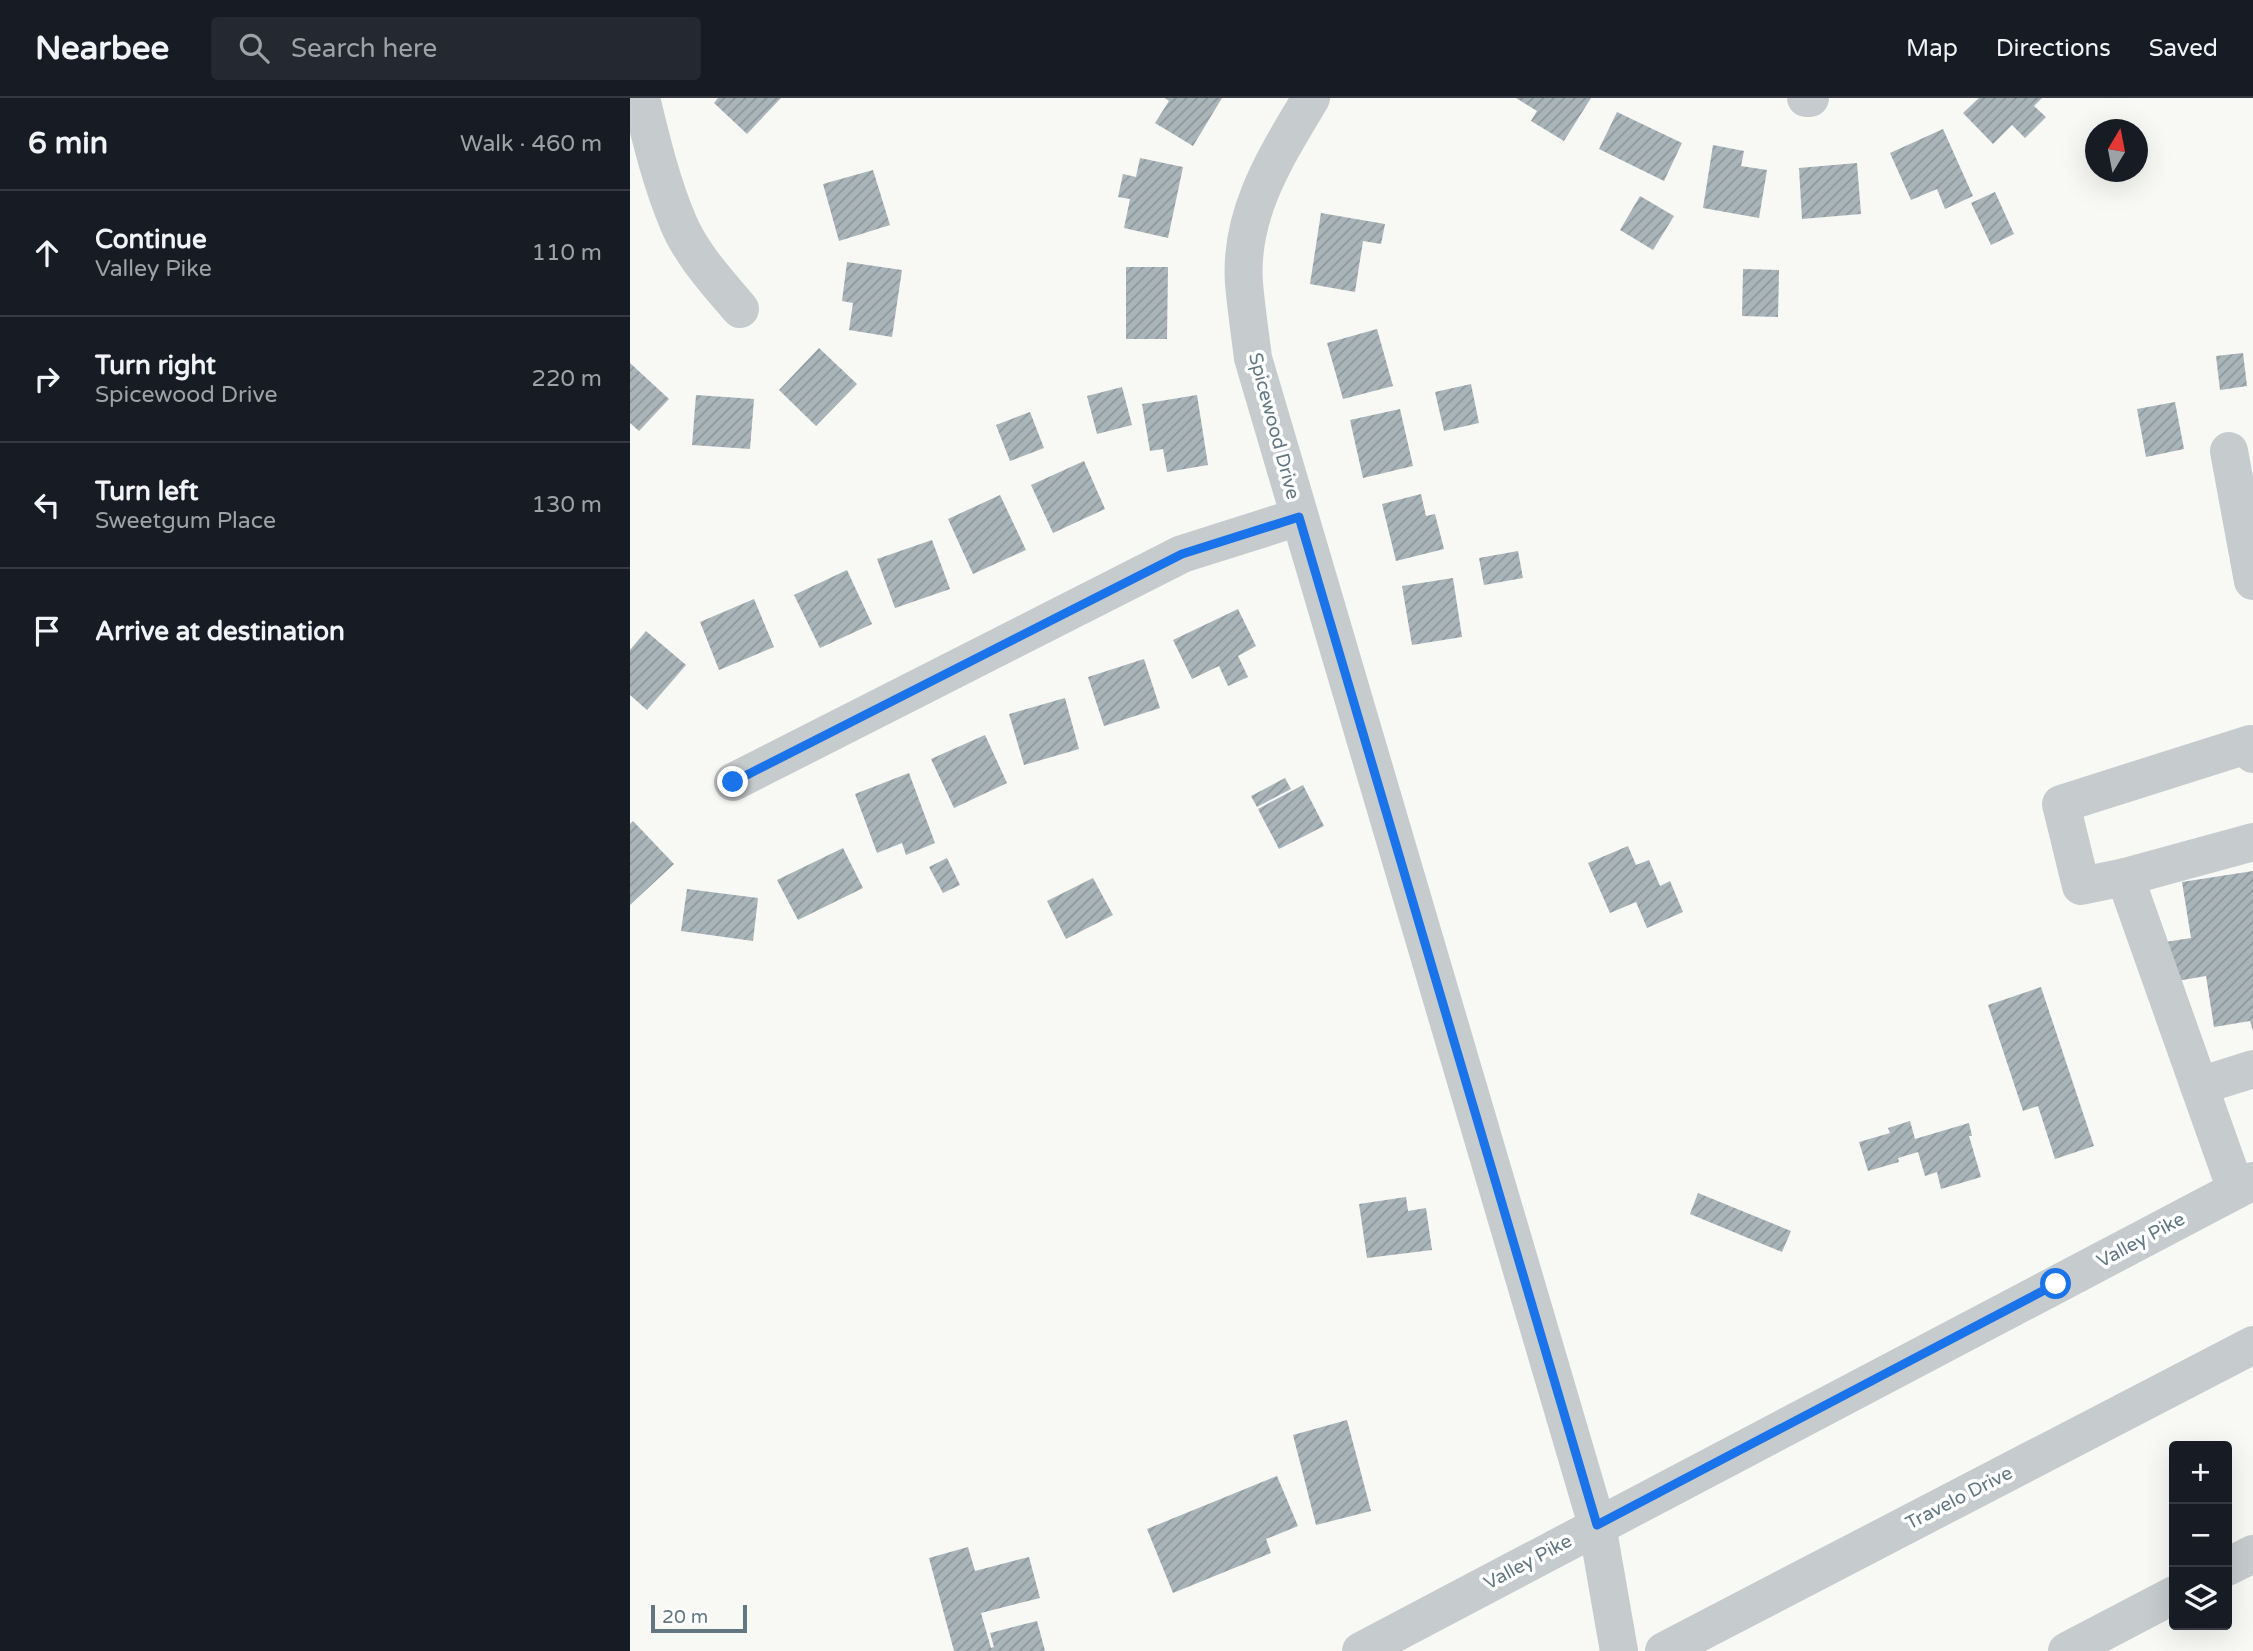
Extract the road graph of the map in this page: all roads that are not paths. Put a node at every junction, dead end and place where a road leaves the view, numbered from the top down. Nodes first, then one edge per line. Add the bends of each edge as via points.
1 (641, 98) edge
2 (1311, 98) edge
3 (740, 309) dead end
4 (2229, 451) dead end
5 (1299, 517) junction
6 (2253, 581) edge
7 (2253, 754) edge
8 (733, 782) dead end
9 (2253, 842) edge
10 (2124, 877) junction
11 (2253, 1069) edge
12 (2199, 1086) junction
13 (2244, 1185) edge
14 (2253, 1345) edge
15 (1597, 1525) junction
16 (2253, 1554) edge
17 (2232, 1564) edge
18 (2169, 1598) edge
19 (1360, 1651) edge
20 (1619, 1651) edge
21 (1664, 1651) edge
22 (2067, 1651) edge

1 - 3 street via 678,223
2 - 5 street, Spicewood Drive via 1269,167 1255,203 1244,280 1254,358
4 - 6 street
5 - 8 street via 1182,554
5 - 15 street, Spicewood Drive
7 - 10 street via 2250,744 2061,804 2081,886
9 - 10 street
10 - 12 street
11 - 12 street
12 - 13 street
13 - 15 street, Valley Pike
14 - 21 street, Travelo Drive
15 - 19 street, Valley Pike
15 - 20 street, Spicewood Drive
16 - 17 street
18 - 22 street

